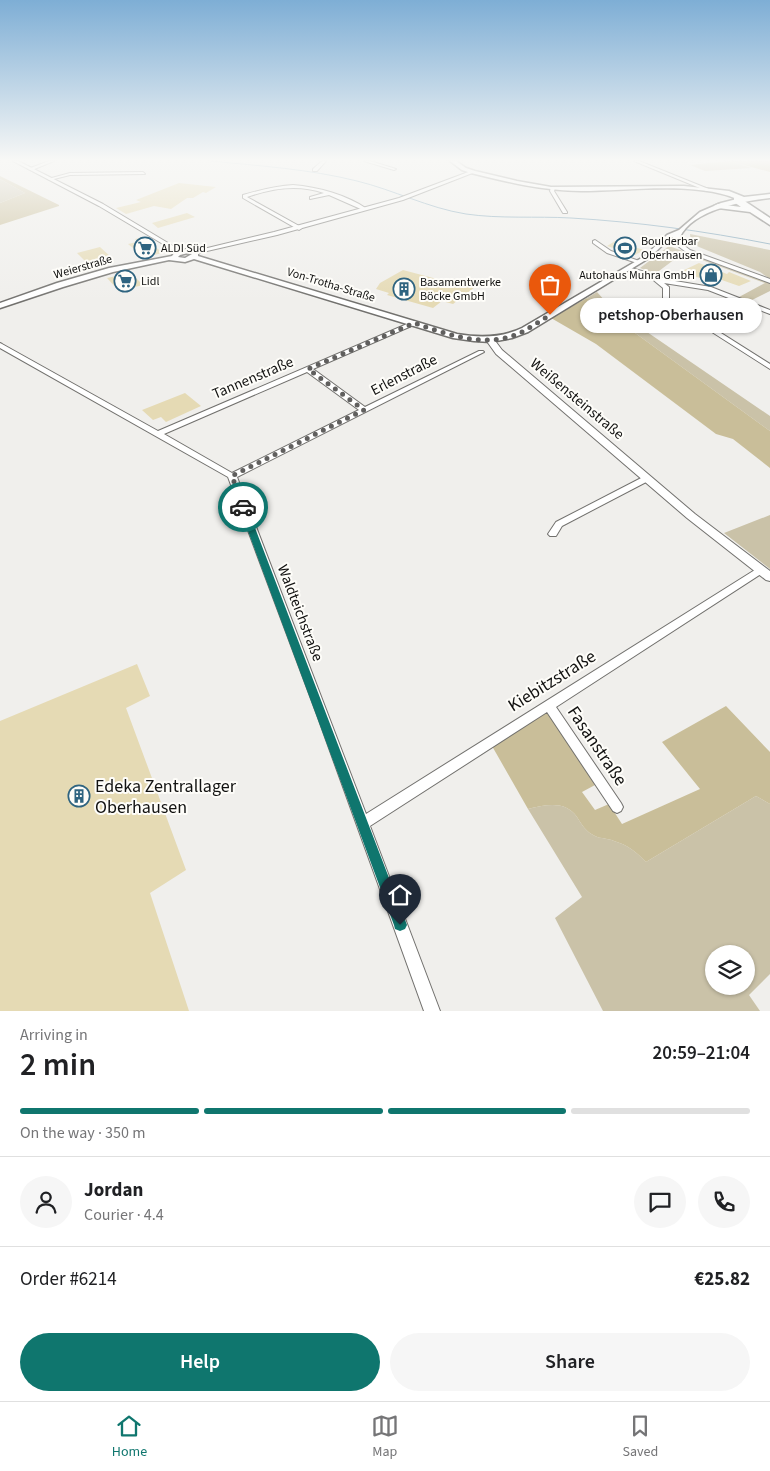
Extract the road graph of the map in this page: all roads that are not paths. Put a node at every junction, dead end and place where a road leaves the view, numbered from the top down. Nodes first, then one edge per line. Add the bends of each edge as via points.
1 (106, 208) edge
2 (264, 208) edge
3 (368, 208) edge
4 (563, 208) edge
5 (713, 208) edge
6 (743, 208) edge
7 (754, 208) edge
8 (365, 209) joint
9 (751, 210) joint
10 (565, 212) dead end
11 (770, 218) edge
12 (770, 222) edge
13 (299, 228) junction
14 (683, 229) junction
15 (595, 242) dead end
16 (676, 242) junction
17 (684, 242) junction
18 (661, 245) junction
19 (194, 254) junction
20 (177, 255) junction
21 (639, 262) junction
22 (629, 268) junction
23 (651, 275) junction
24 (770, 280) edge
25 (688, 285) junction
26 (667, 292) junction
27 (0, 306) edge
28 (770, 312) edge
29 (414, 323) junction
30 (490, 340) junction
31 (0, 345) edge
32 (481, 352) dead end
33 (770, 367) edge
34 (308, 369) junction
35 (364, 410) junction
36 (158, 434) junction
37 (232, 476) junction
38 (647, 478) junction
39 (553, 534) dead end
40 (765, 574) edge
41 (548, 705) junction
42 (617, 807) dead end
43 (363, 823) junction
44 (432, 1011) edge

1 - 20 street
2 - 13 street
3 - 8 street
4 - 10 street
5 - 14 main road via 697,216
6 - 9 highway
7 - 11 highway
8 - 13 street
9 - 12 highway
13 - 19 street
14 - 16 main road via 676,235
14 - 17 main road
14 - 18 main road via 669,236
15 - 21 street via 609,252
16 - 17 main road
16 - 18 main road
16 - 24 street via 688,251
17 - 24 street
18 - 21 main road
19 - 20 main road, Von-Trotha-Straße via 183,260
19 - 29 main road, Von-Trotha-Straße
20 - 27 main road, Weierstraße via 88,276
21 - 22 main road
22 - 23 street
22 - 30 main road via 525,330
23 - 25 street
23 - 26 street via 664,285
25 - 26 street via 674,287
25 - 28 street via 712,289
26 - 33 street via 666,298 670,303
29 - 30 main road, Von-Trotha-Straße via 460,337
29 - 34 street, Tannenstraße
30 - 38 street, Weißensteinstraße via 499,352
31 - 36 street
32 - 35 street, Erlenstraße
34 - 35 street
34 - 36 street, Tannenstraße
35 - 37 street, Erlenstraße
36 - 37 street
37 - 43 street, Waldteichstraße
38 - 39 street via 558,524
38 - 40 street, Weißensteinstraße
40 - 41 street, Kiebitzstraße
41 - 42 street, Fasanstraße
41 - 43 street, Kiebitzstraße
43 - 44 street, Waldteichstraße

